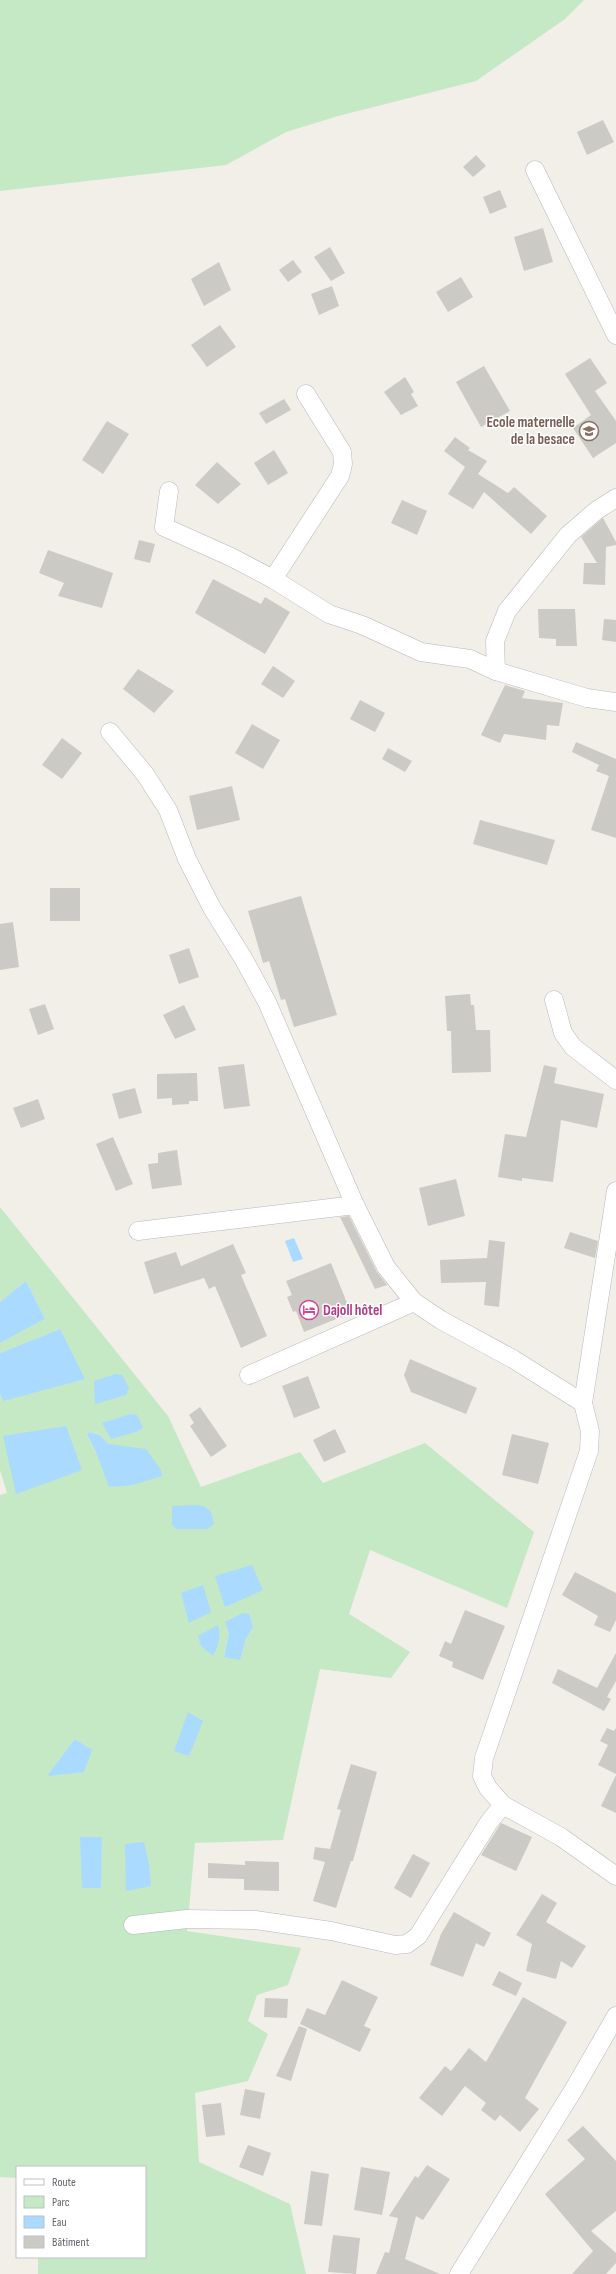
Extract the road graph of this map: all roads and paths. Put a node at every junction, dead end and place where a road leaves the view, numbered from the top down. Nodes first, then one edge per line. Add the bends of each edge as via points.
1 (535, 170) dead end
2 (616, 335) edge
3 (306, 394) dead end
4 (169, 491) dead end
5 (616, 498) edge
6 (273, 579) junction
7 (496, 671) junction
8 (616, 702) edge
9 (110, 732) dead end
10 (554, 1000) dead end
11 (616, 1080) edge
12 (616, 1191) edge
13 (355, 1205) junction
14 (138, 1231) dead end
15 (414, 1302) junction
16 (249, 1375) dead end
17 (582, 1403) junction
18 (503, 1805) junction
19 (616, 1876) edge
20 (133, 1925) dead end
21 (616, 2016) edge
22 (458, 2274) edge

1 - 2 street
3 - 6 street via 342,452 343,464 340,476
4 - 6 street via 164,528 231,557
5 - 7 street via 597,510 568,535 507,611 495,641
6 - 7 street via 329,614 420,652 470,659
7 - 8 street via 587,698
9 - 13 street via 145,774 168,810 187,859 212,908 267,1002
10 - 11 street via 563,1033 574,1047
12 - 17 street
13 - 14 street
13 - 15 street via 386,1267
15 - 16 street
15 - 17 street via 440,1320 513,1359
17 - 18 street via 590,1431 589,1451 484,1758 482,1776 488,1788
18 - 19 street via 561,1837
18 - 20 street via 489,1822 418,1936 407,1944 395,1945 331,1930 255,1920 187,1918
21 - 22 street via 574,2089

